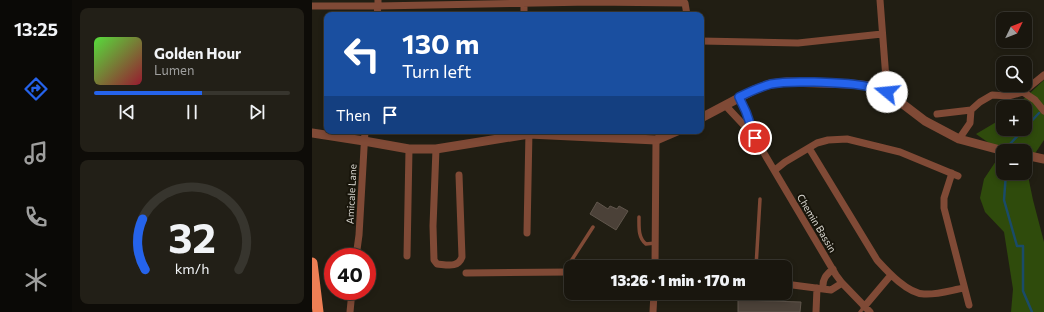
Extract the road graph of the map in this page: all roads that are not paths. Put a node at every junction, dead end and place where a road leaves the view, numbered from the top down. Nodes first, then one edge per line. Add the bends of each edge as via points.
1 (880, 0) edge
2 (524, 2) edge
3 (378, 3) edge
4 (313, 6) edge
5 (686, 12) edge
6 (882, 34) junction
7 (704, 41) edge
8 (1044, 75) edge
9 (1032, 85) edge
10 (887, 92) junction
11 (1023, 92) joint
12 (739, 97) junction
13 (725, 105) junction
14 (971, 110) junction
15 (1044, 111) edge
16 (938, 114) dead end
17 (704, 116) edge
18 (312, 134) edge
19 (365, 134) edge
20 (523, 134) edge
21 (529, 134) edge
22 (547, 134) edge
23 (670, 134) edge
24 (755, 138) junction
25 (959, 139) junction
26 (656, 140) junction
27 (364, 141) junction
28 (809, 148) junction
29 (409, 149) junction
30 (436, 149) junction
31 (996, 149) edge
32 (1032, 156) edge
33 (1044, 159) edge
34 (775, 170) junction
35 (460, 175) dead end
36 (760, 199) dead end
37 (639, 217) dead end
38 (593, 227) dead end
39 (527, 233) dead end
40 (656, 244) junction
41 (357, 248) edge
42 (407, 256) dead end
43 (575, 260) edge
44 (655, 260) edge
45 (756, 260) edge
46 (312, 263) edge
47 (833, 269) junction
48 (564, 272) edge
49 (466, 273) dead end
50 (891, 275) junction
51 (842, 283) junction
52 (792, 285) edge
53 (964, 288) junction
54 (820, 289) junction
55 (351, 300) edge
56 (654, 300) edge
57 (969, 305) dead end
58 (862, 309) edge
59 (318, 312) edge
60 (350, 312) edge
61 (653, 312) edge
62 (816, 312) edge
63 (870, 312) edge

1 - 6 street
2 - 3 street
2 - 5 street via 685,3
3 - 4 street
6 - 7 street via 798,43
6 - 10 street
8 - 9 street
10 - 12 street via 871,86 788,82 770,84
10 - 25 street via 925,121
11 - 14 street via 1009,96 992,95
11 - 15 street via 1035,100
12 - 13 street
12 - 24 street
13 - 17 street
13 - 24 street
14 - 16 street
14 - 25 street via 970,123
18 - 27 street
19 - 27 street, Amicale Lane
20 - 30 street
21 - 39 street
22 - 26 street
23 - 26 street
24 - 34 street, Chemin Bassin
25 - 31 street
26 - 40 street
27 - 29 street
27 - 41 street, Amicale Lane
28 - 34 street
28 - 50 street via 876,260
28 - 53 street via 828,140 847,139 900,152 955,175 944,198 944,208
29 - 30 street
29 - 42 street
30 - 35 street via 433,226 434,260 437,264 455,265 460,263 462,257
32 - 33 street
34 - 47 street, Chemin Bassin
36 - 45 lane
37 - 40 lane via 642,241 646,244
38 - 43 lane
40 - 44 street
46 - 59 highway
47 - 51 street, Chemin Bassin
47 - 54 street via 823,279
48 - 49 street
50 - 53 street via 922,294
50 - 58 street
51 - 54 street via 831,290
51 - 58 street, Chemin Bassin
52 - 54 street
53 - 57 street
54 - 62 street
55 - 60 street
56 - 61 street
58 - 63 street, Chemin Bassin

